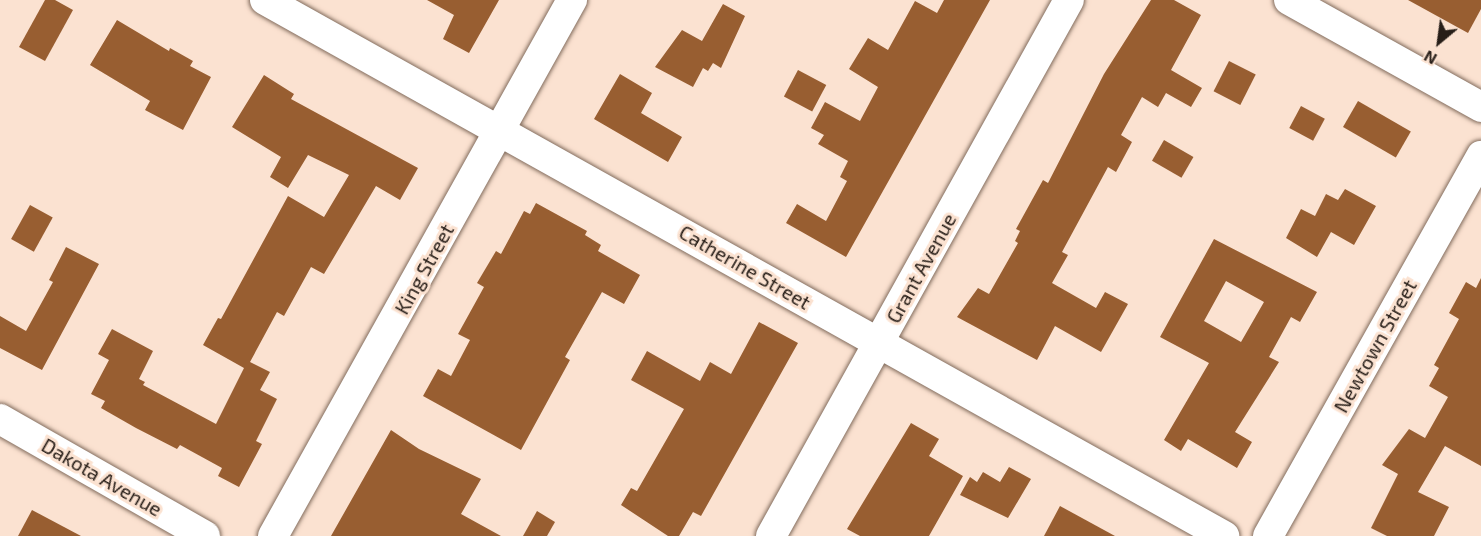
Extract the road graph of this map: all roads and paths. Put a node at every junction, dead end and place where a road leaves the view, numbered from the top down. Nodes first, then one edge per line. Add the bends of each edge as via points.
1 (265, 0) edge
2 (572, 0) edge
3 (1070, 0) edge
4 (1289, 0) edge
5 (1481, 107) edge
6 (500, 130) junction
7 (1481, 156) edge
8 (879, 343) junction
9 (0, 419) edge
10 (205, 536) edge
11 (273, 536) edge
12 (771, 536) edge
13 (1224, 536) edge
14 (1268, 536) edge

1 - 6 street, Catherine Street
2 - 6 street, King Street
3 - 8 street, Grant Avenue
4 - 5 street
6 - 8 street, Catherine Street
6 - 11 street, King Street
7 - 14 street, Newtown Street
8 - 12 street, Grant Avenue
8 - 13 street, Catherine Street
9 - 10 street, Dakota Avenue

